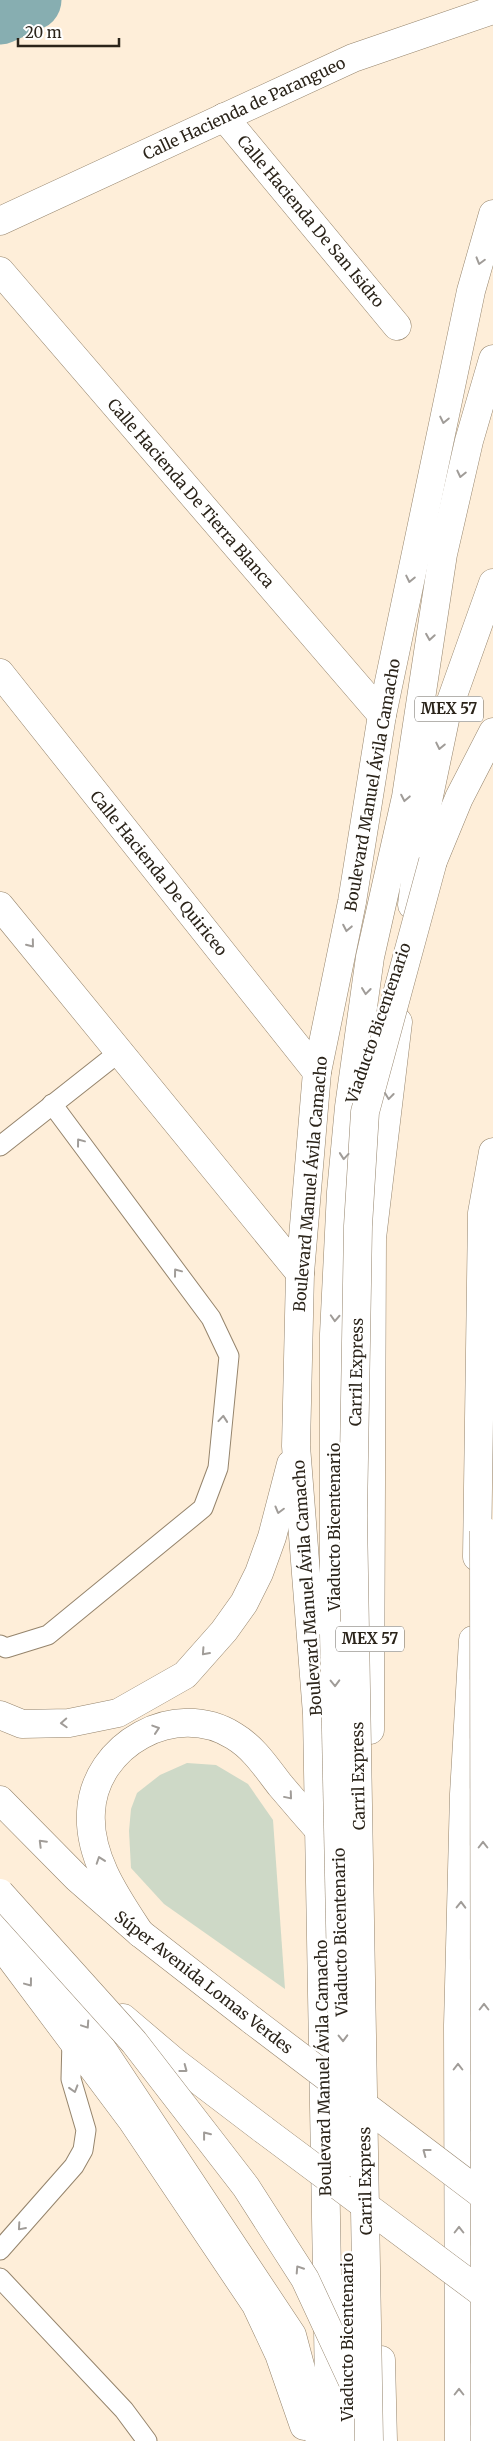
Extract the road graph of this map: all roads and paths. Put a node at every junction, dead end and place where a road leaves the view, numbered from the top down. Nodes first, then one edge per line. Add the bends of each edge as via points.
1 (493, 10) edge
2 (224, 117) junction
3 (493, 214) edge
4 (0, 221) edge
5 (0, 272) edge
6 (397, 326) dead end
7 (493, 359) edge
8 (493, 583) edge
9 (0, 673) edge
10 (382, 715) junction
11 (493, 732) edge
12 (0, 906) edge
13 (118, 1053) junction
14 (318, 1072) junction
15 (52, 1104) junction
16 (357, 1110) junction
17 (0, 1146) edge
18 (493, 1152) edge
19 (300, 1273) junction
20 (493, 1429) edge
21 (296, 1446) junction
22 (0, 1645) edge
23 (0, 1715) edge
24 (0, 1800) edge
25 (320, 1831) junction
26 (0, 1893) edge
27 (0, 1913) edge
28 (0, 1920) edge
29 (140, 1933) junction
30 (0, 1944) edge
31 (72, 2040) junction
32 (493, 2203) edge
33 (0, 2250) edge
34 (0, 2278) edge
35 (493, 2301) edge
36 (147, 2441) edge
37 (309, 2441) edge
38 (320, 2441) edge
39 (330, 2441) edge
40 (347, 2441) edge
41 (369, 2441) edge
42 (375, 2441) edge
43 (383, 2441) edge
44 (459, 2441) edge
45 (486, 2441) edge

1 - 2 main road, Calle Hacienda de Parangueo via 353,58
2 - 4 main road, Calle Hacienda de Parangueo
2 - 6 main road, Calle Hacienda De San Isidro
3 -> 10 main road, Boulevard Manuel Ávila Camacho via 472,291
5 - 10 main road, Calle Hacienda De Tierra Blanca
7 -> 16 main road via 469,441 443,554 406,797 370,957
8 -> 43 main road, MEX 57 via 446,715 420,839 372,1238 369,1593 372,2017
9 - 14 main road, Calle Hacienda De Quiriceo
10 -> 14 main road, Boulevard Manuel Ávila Camacho via 352,902
11 - 16 main road, bridge via 459,798 433,861
12 -> 13 main road
13 - 15 lane
13 - 19 main road
14 - 19 main road, Boulevard Manuel Ávila Camacho
15 - 17 lane
22 -> 15 lane via 6,1648 48,1635 203,1508 218,1468 229,1356 211,1318
16 -> 40 main road, Viaducto Bicentenario, bridge via 341,1192 334,1334 334,1634 348,2278
16 - 41 main road, Carril Express, bridge via 353,1516
44 -> 18 main road via 458,2025 464,1794 477,1566 482,1214
19 - 21 main road, Boulevard Manuel Ávila Camacho
45 -> 20 main road, bridge via 484,1531
21 -> 23 main road via 272,1537 244,1604 185,1675 118,1713 69,1723 22,1724
21 - 25 main road, Boulevard Manuel Ávila Camacho via 317,1714
29 -> 24 main road, Súper Avenida Lomas Verdes via 77,1878
29 -> 25 main road via 110,1888 101,1865 90,1813 99,1776 112,1757 131,1740 152,1730 183,1724 206,1726 232,1734 249,1746
25 - 39 main road, Boulevard Manuel Ávila Camacho
42 -> 26 main road, bridge via 366,2410 305,2279 246,2187 134,2042
27 -> 35 main road, bridge via 176,2063
28 -> 38 main road via 55,1978 292,2335
32 -> 29 main road, Súper Avenida Lomas Verdes, bridge
30 -> 31 main road
31 -> 33 lane via 71,2079 86,2130 83,2150 74,2166
31 - 37 main road via 131,2119 256,2305 279,2354
34 - 36 lane via 124,2410

